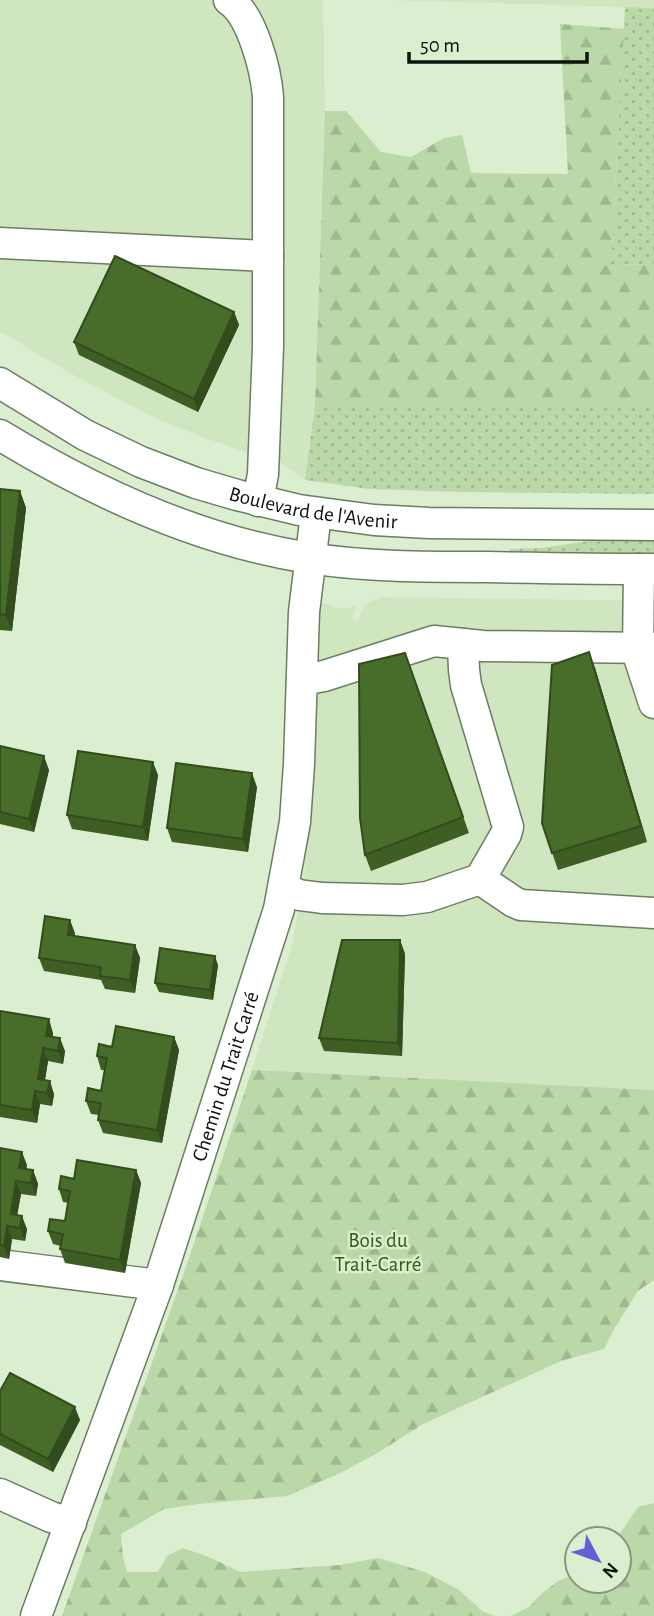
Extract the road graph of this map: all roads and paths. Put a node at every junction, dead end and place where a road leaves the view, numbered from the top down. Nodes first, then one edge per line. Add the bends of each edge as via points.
1 (229, 0) edge
2 (0, 243) edge
3 (268, 256) junction
4 (0, 383) edge
5 (0, 435) edge
6 (258, 501) junction
7 (316, 513) junction
8 (654, 525) edge
9 (310, 558) junction
10 (646, 569) edge
11 (463, 644) junction
12 (646, 647) edge
13 (302, 680) junction
14 (654, 703) edge
15 (480, 879) junction
16 (284, 888) junction
17 (654, 913) edge
18 (0, 1265) edge
19 (158, 1285) junction
20 (0, 1494) edge
21 (71, 1523) junction
22 (36, 1616) edge

1 - 3 street via 246,21 267,83
2 - 3 street
3 - 6 street via 263,474
4 - 6 street, Boulevard de l'Avenir via 130,457
5 - 9 street, Boulevard de l'Avenir via 93,486 167,519
6 - 7 street, Boulevard de l'Avenir
7 - 8 street, Boulevard de l'Avenir via 429,523
7 - 9 street, Chemin du Trait Carré
9 - 10 street, Boulevard de l'Avenir via 416,566
9 - 13 street, Chemin du Trait Carré
10 - 12 street
11 - 12 street
11 - 13 street via 434,641
11 - 15 street via 466,685 508,827
12 - 14 street via 638,654
13 - 16 street, Chemin du Trait Carré via 295,822
15 - 16 street via 415,899 322,898
15 - 17 street via 521,905
16 - 19 street, Chemin du Trait Carré
18 - 19 street
19 - 21 street, Chemin du Trait Carré
20 - 21 street
21 - 22 street, Chemin du Trait Carré

